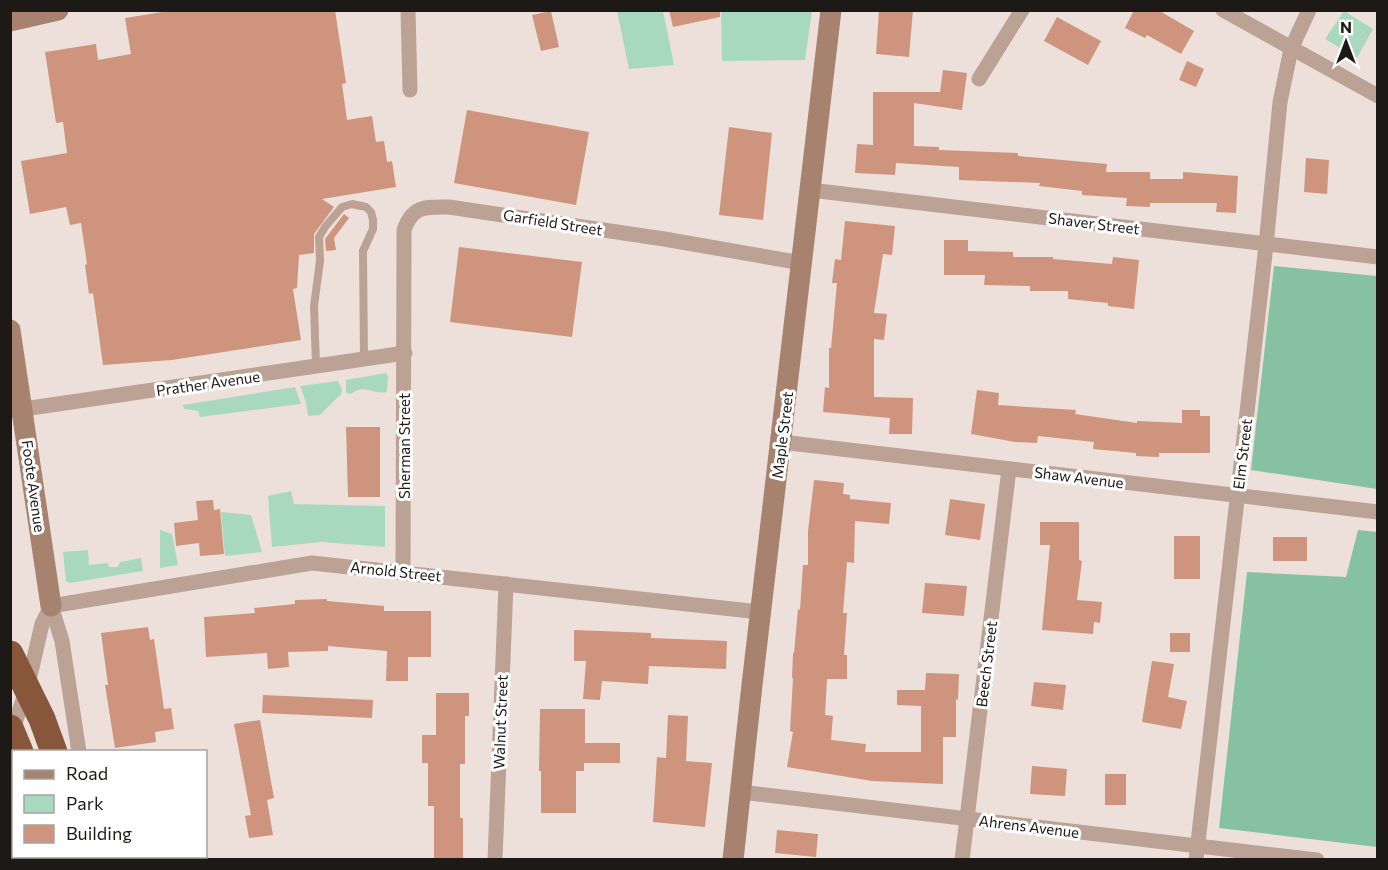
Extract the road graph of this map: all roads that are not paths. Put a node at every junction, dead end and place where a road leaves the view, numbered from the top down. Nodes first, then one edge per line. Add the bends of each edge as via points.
1 (58, 10) edge
2 (408, 10) edge
3 (831, 10) edge
4 (1022, 10) edge
5 (1223, 10) edge
6 (1309, 10) edge
7 (10, 21) edge
8 (1291, 48) junction
9 (979, 79) dead end
10 (410, 90) dead end
11 (1377, 96) edge
12 (810, 190) junction
13 (1266, 245) junction
14 (1377, 257) edge
15 (802, 263) junction
16 (405, 320) joint
17 (10, 330) edge
18 (405, 353) junction
19 (364, 359) junction
20 (316, 366) junction
21 (17, 410) edge
22 (781, 442) junction
23 (1009, 469) junction
24 (1236, 497) junction
25 (1377, 512) edge
26 (403, 572) junction
27 (506, 584) junction
28 (51, 606) junction
29 (751, 611) junction
30 (10, 654) edge
31 (27, 689) junction
32 (14, 737) edge
33 (53, 750) edge
34 (79, 750) edge
35 (741, 792) junction
36 (967, 818) junction
37 (1197, 853) edge
38 (495, 860) edge
39 (733, 860) edge
40 (962, 860) edge
41 (1317, 860) edge

1 - 7 street
2 - 10 street
3 - 12 street, Maple Street
4 - 9 street
5 - 8 street
6 - 8 street, Elm Street
8 - 11 street
8 - 13 street, Elm Street via 1280,102
12 - 13 street, Shaver Street
12 - 15 street, Maple Street
13 - 14 street, Shaver Street
13 - 24 street, Elm Street
15 - 16 street, Garfield Street via 449,207 423,207 411,214 404,230
15 - 22 street, Maple Street
16 - 18 street, Sherman Street
17 - 21 street, Foote Avenue
18 - 19 street, Prather Avenue
18 - 26 street, Sherman Street
19 - 20 street, Prather Avenue
19 - 20 lane via 363,250 373,220 366,207 352,204 342,207 320,237 314,306
20 - 21 street, Prather Avenue
21 - 28 street, Foote Avenue
22 - 23 street, Shaw Avenue
22 - 29 street, Maple Street
23 - 24 street, Shaw Avenue
23 - 36 street, Beech Street
24 - 25 street, Shaw Avenue
24 - 37 street, Elm Street
26 - 27 street, Arnold Street
26 - 28 street, Arnold Street via 312,563
27 - 29 street, Arnold Street
27 - 38 street, Walnut Street
28 - 31 street via 42,624
28 - 34 street, Foote Avenue via 62,641
29 - 35 street, Maple Street
30 - 31 highway
31 - 32 street
31 - 33 highway
35 - 36 street, Ahrens Avenue
35 - 39 street, Maple Street
36 - 37 street, Ahrens Avenue
36 - 40 street, Beech Street
37 - 41 street, Ahrens Avenue

